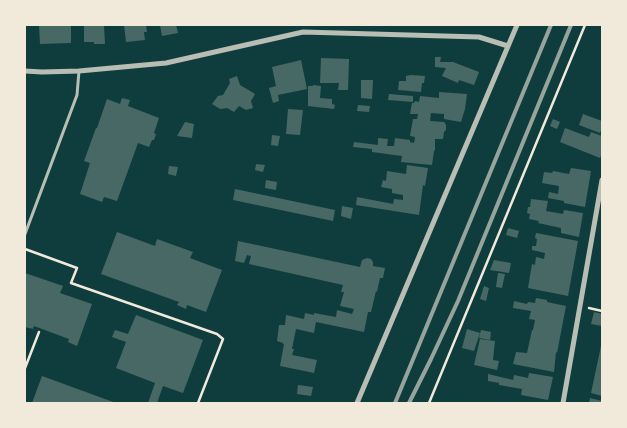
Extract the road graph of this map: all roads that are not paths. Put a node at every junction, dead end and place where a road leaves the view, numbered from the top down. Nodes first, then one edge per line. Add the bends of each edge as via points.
1 (302, 25) edge
2 (517, 25) edge
3 (303, 32) junction
4 (508, 46) junction
5 (25, 71) edge
6 (79, 71) junction
7 (602, 180) edge
8 (25, 234) edge
9 (357, 403) edge
10 (563, 403) edge

1 - 3 street
2 - 4 street
3 - 4 street via 479,36
3 - 6 street via 166,63
4 - 9 street
5 - 6 street
6 - 8 lane via 77,95
7 - 10 street

